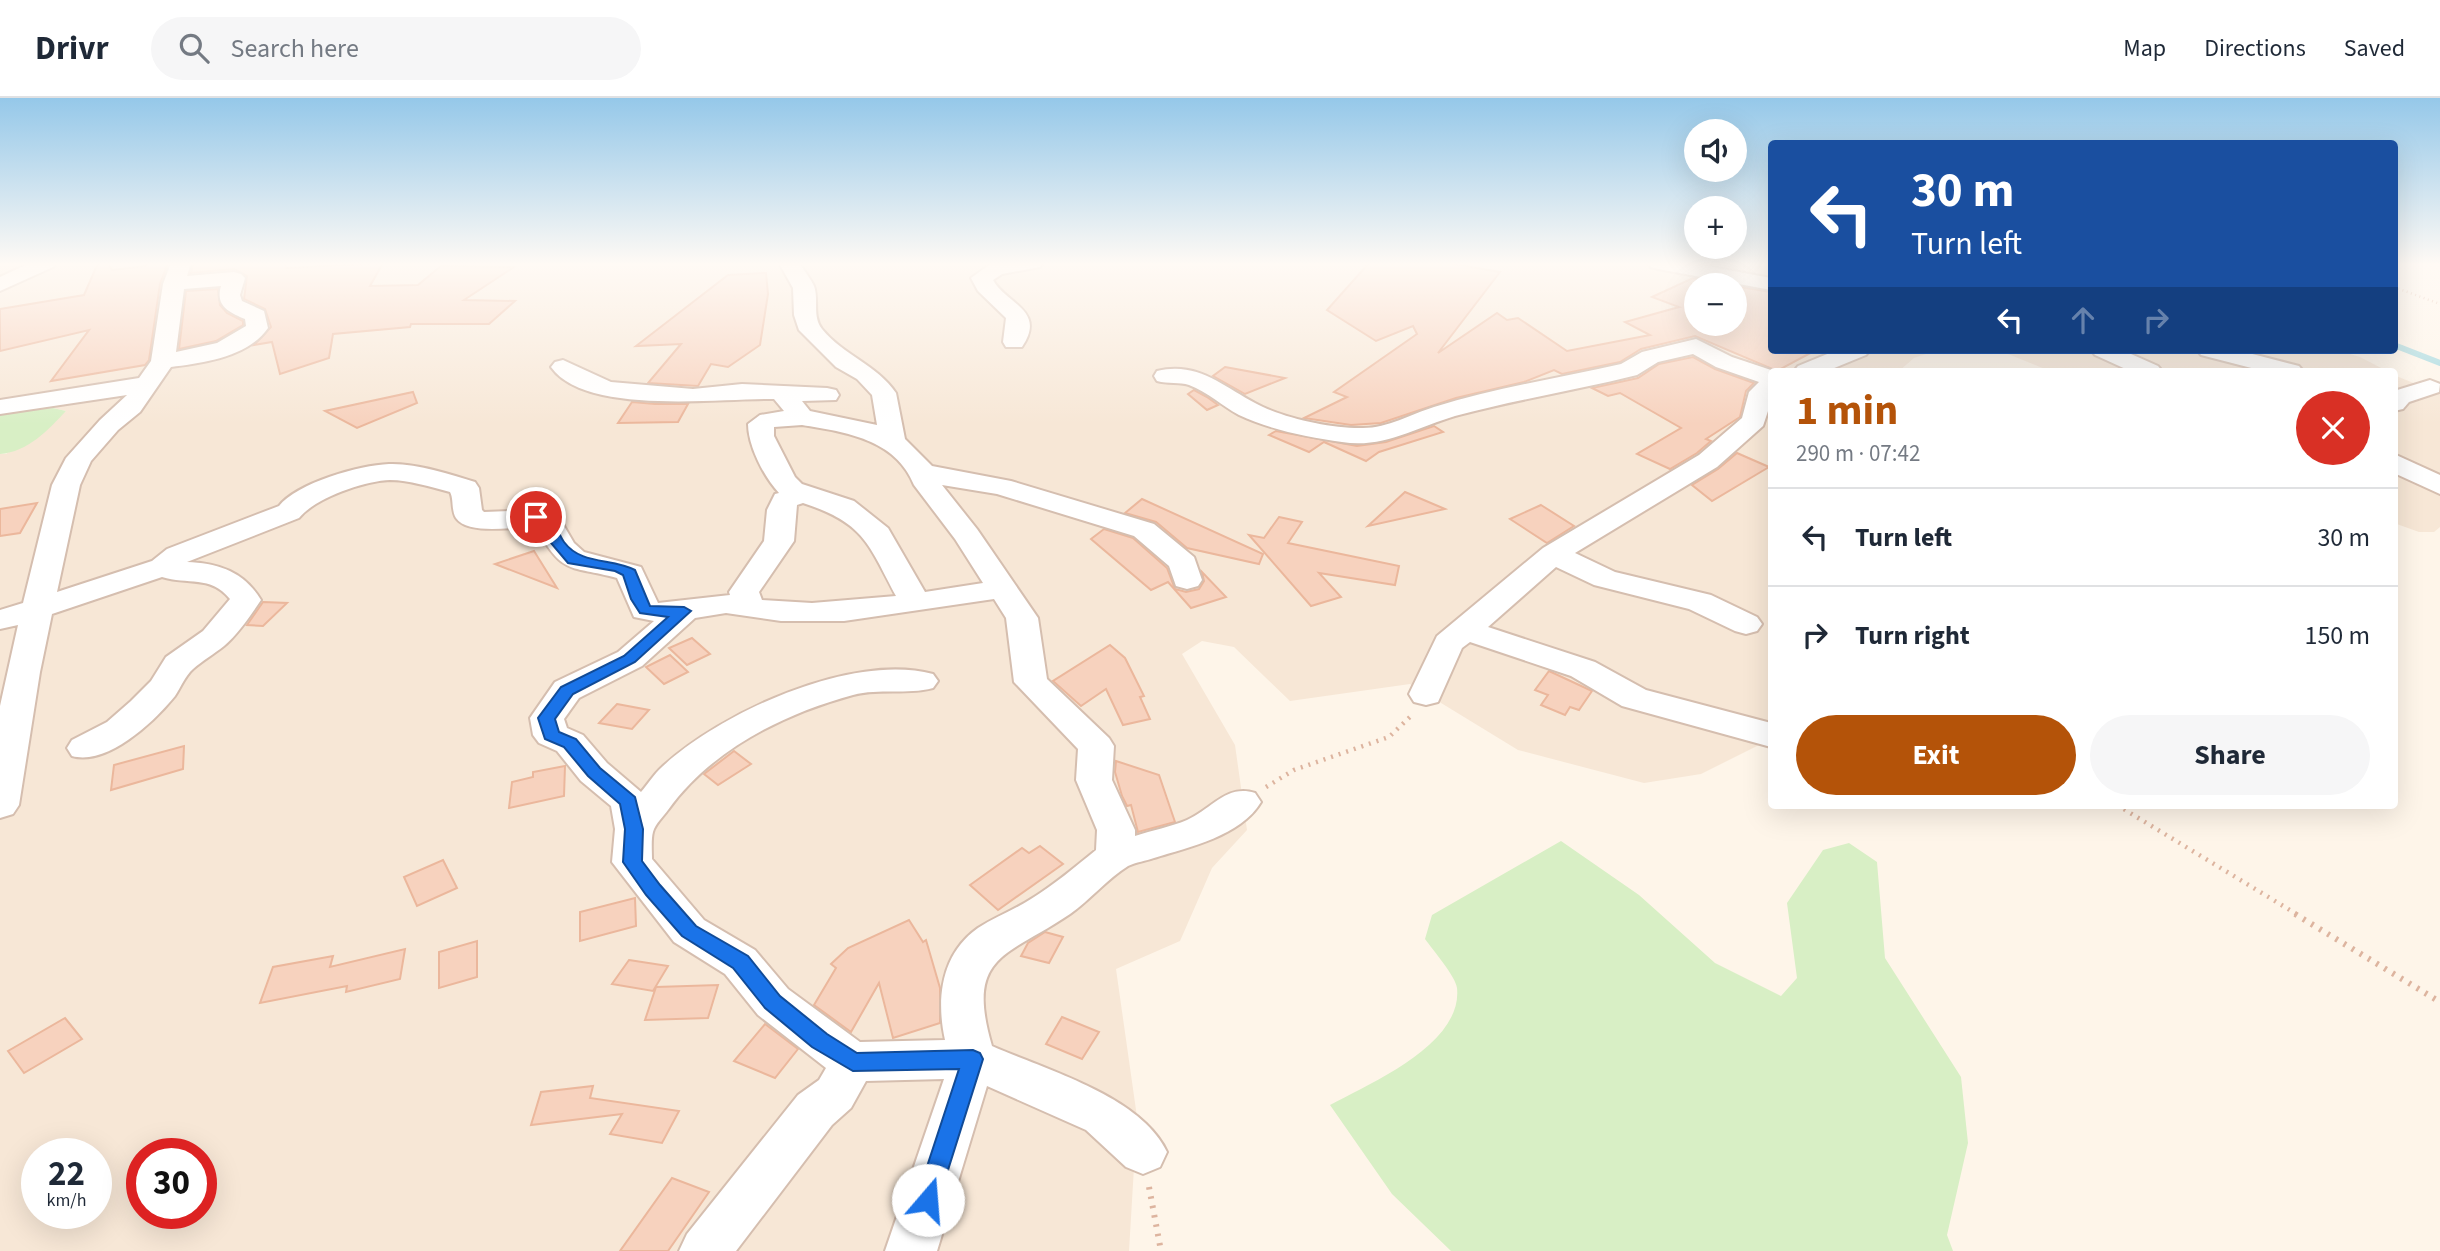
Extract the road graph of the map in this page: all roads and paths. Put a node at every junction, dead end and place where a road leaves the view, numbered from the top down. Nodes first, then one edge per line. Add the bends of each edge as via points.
1 (168, 317) edge
2 (256, 317) edge
3 (806, 317) edge
4 (1016, 317) edge
5 (1014, 342) dead end
6 (1848, 354) edge
7 (2112, 354) edge
8 (2225, 354) edge
9 (563, 367) dead end
10 (1813, 368) edge
11 (2143, 368) edge
12 (2279, 368) edge
13 (156, 373) junction
14 (1166, 376) dead end
15 (1768, 377) edge
16 (1768, 387) edge
17 (2430, 387) dead end
18 (781, 392) junction
19 (827, 395) dead end
20 (2398, 399) edge
21 (0, 407) edge
22 (802, 417) junction
23 (892, 442) junction
24 (2398, 465) edge
25 (923, 472) junction
26 (2440, 486) edge
27 (804, 494) junction
28 (1553, 554) junction
29 (168, 566) junction
30 (1187, 580) dead end
31 (1002, 589) junction
32 (915, 602) junction
33 (749, 608) junction
34 (39, 610) junction
35 (684, 611) junction
36 (0, 620) edge
37 (1746, 624) dead end
38 (1466, 631) junction
39 (921, 681) dead end
40 (1426, 694) joint
41 (1768, 734) edge
42 (85, 748) dead end
43 (1242, 802) joint
44 (0, 805) edge
45 (2124, 809) edge
46 (634, 829) junction
47 (1115, 856) junction
48 (2440, 1002) edge
49 (973, 1059) junction
50 (853, 1062) junction
51 (1143, 1152) joint
52 (705, 1251) edge
53 (911, 1251) edge
54 (1161, 1251) edge

1 - 13 street
2 - 13 street via 257,328 245,340
3 - 23 street via 810,330 884,393
4 - 5 street
6 - 10 street
7 - 11 street
8 - 12 street
9 - 18 street via 607,389 693,396
13 - 21 street
13 - 34 street via 131,407 79,458 66,485
14 - 15 street via 1192,377 1270,419 1366,436 1405,428 1443,412 1629,370 1650,356 1696,346 1724,362
16 - 28 street via 1761,392 1754,421 1708,461
17 - 20 street
18 - 19 street
18 - 22 street
22 - 23 street via 858,427
22 - 27 street via 768,420 761,430 783,481
23 - 25 street
24 - 26 street
25 - 30 street via 1001,487 1144,530 1183,563
25 - 31 street
27 - 32 street via 844,507 878,534
27 - 33 street via 785,500 779,541 744,592
28 - 37 street via 1605,579 1700,602
28 - 38 street
29 - 34 street
29 - 35 street via 167,561 177,555 289,512 298,501 372,475 409,473 465,488 468,514 478,521 547,520 573,560 630,573 645,610
29 - 42 street via 173,571 218,574 240,589 246,600 214,638 178,664 143,709 119,730
31 - 32 street
31 - 47 street via 1022,618 1031,682 1096,746 1094,780 1116,830
32 - 33 street via 865,610 791,613
33 - 35 street via 726,604
34 - 36 street
34 - 44 street via 23,672
35 - 46 street via 630,659 567,690 547,718 551,735 570,743 594,772 628,801
38 - 40 street via 1448,643
38 - 41 street via 1583,670 1634,698
39 - 46 street via 850,684 760,716 672,778
40 - 43 path via 1405,726 1382,740 1294,770
43 - 47 street via 1202,829
45 - 48 path
46 - 50 street via 632,862 689,931 740,962 773,1002
47 - 49 street via 1053,906 977,953 962,979 964,1031
49 - 50 street
49 - 51 street via 1103,1115
49 - 53 street
50 - 52 street via 835,1094 816,1110
51 - 54 path

